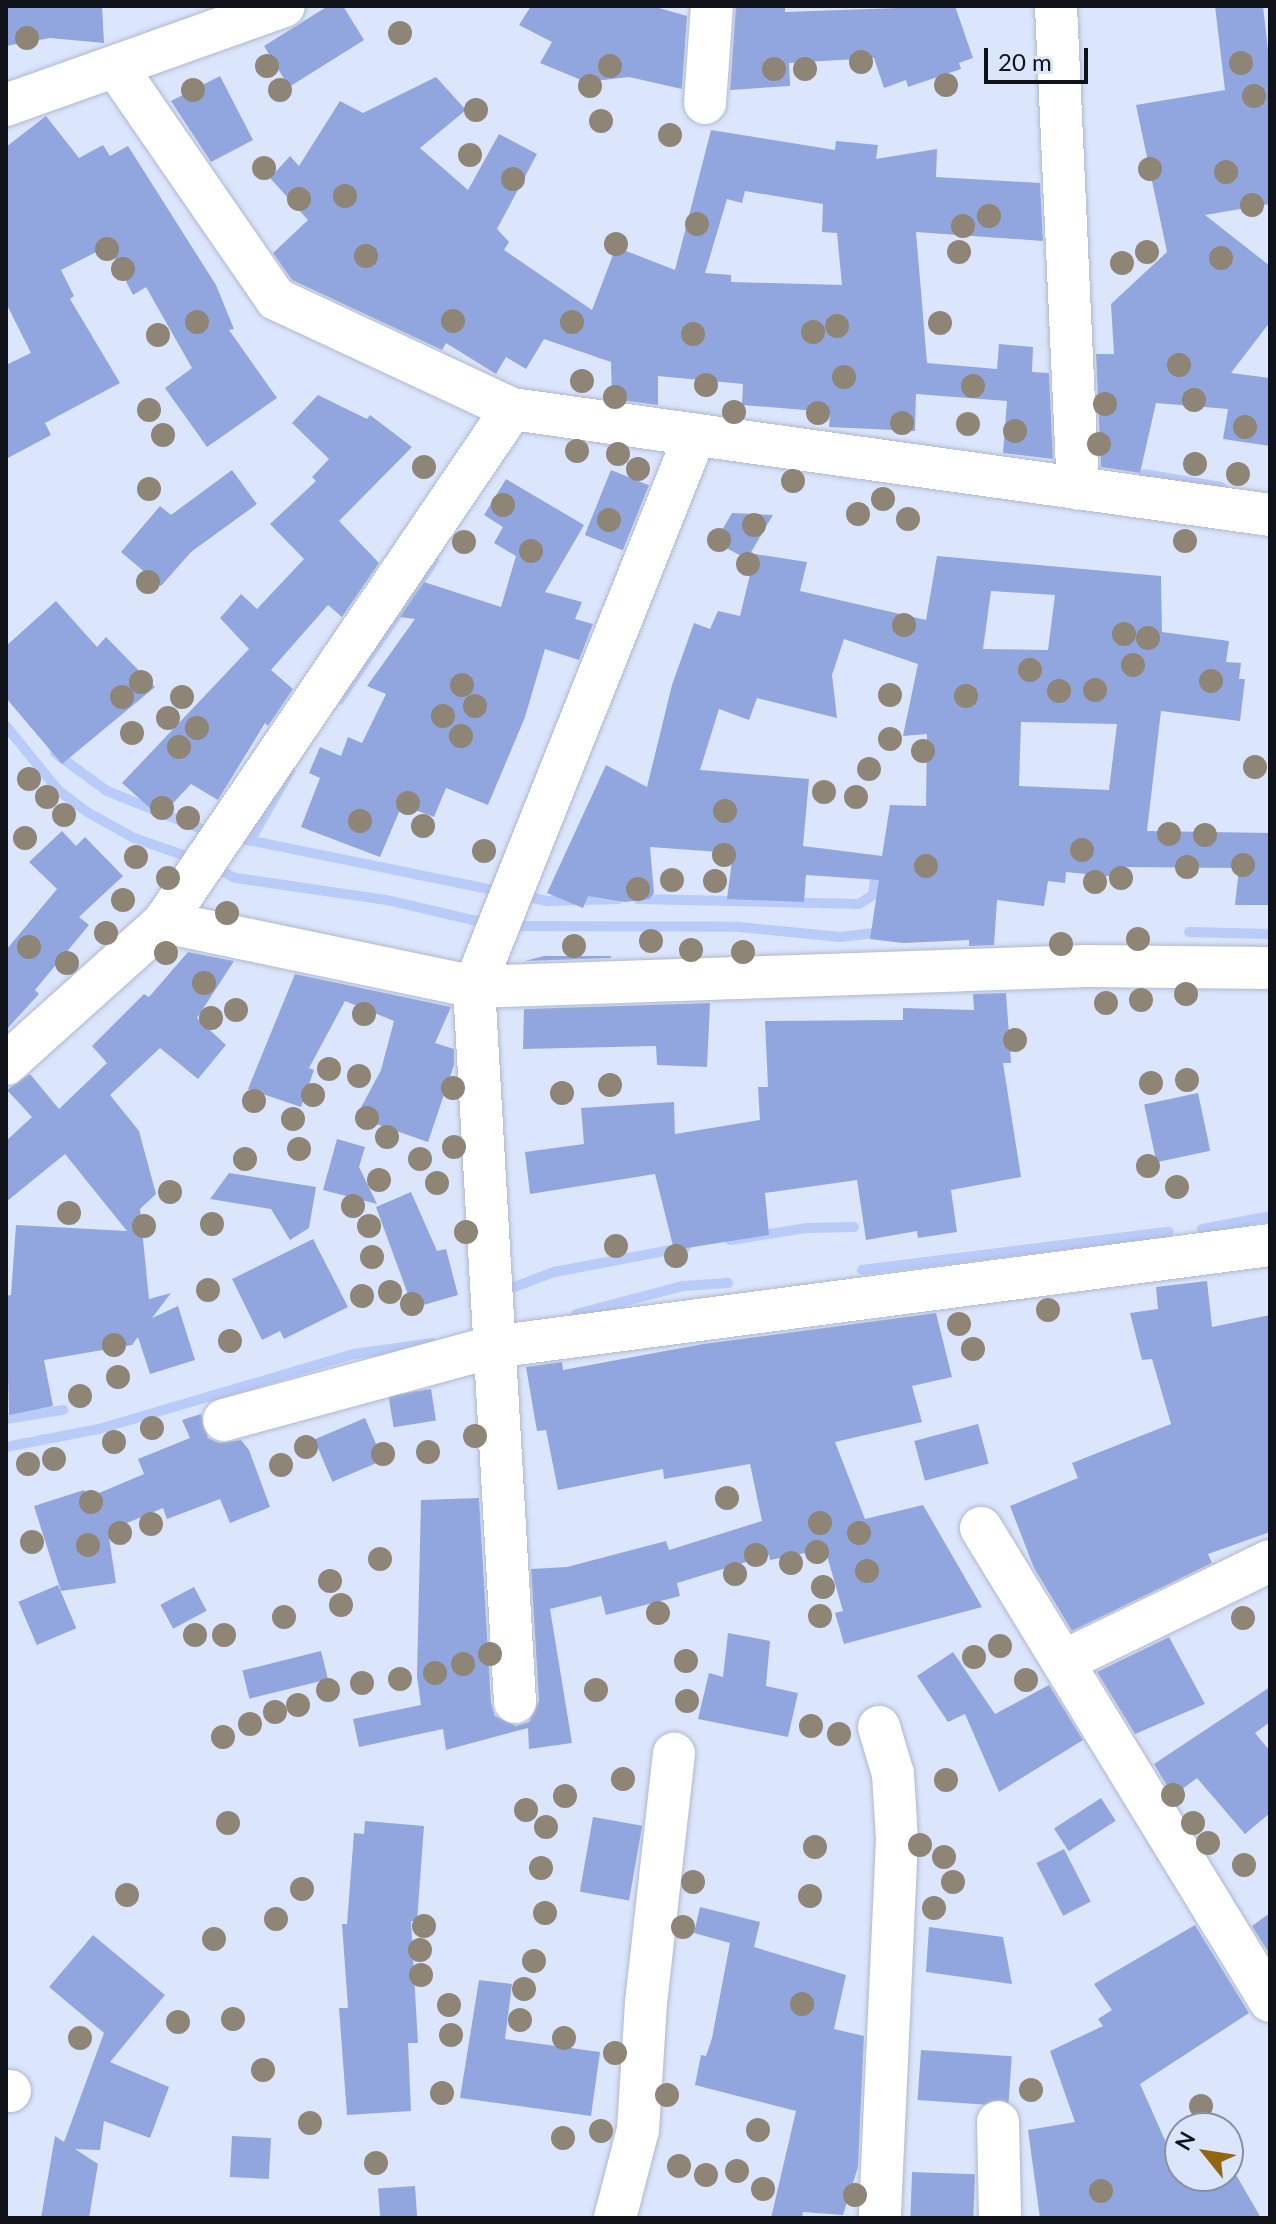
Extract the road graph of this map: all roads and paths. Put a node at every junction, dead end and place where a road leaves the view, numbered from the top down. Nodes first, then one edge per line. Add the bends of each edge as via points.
1 (284, 6) edge
2 (712, 6) edge
3 (1056, 6) edge
4 (116, 67) junction
5 (705, 103) dead end
6 (6, 105) edge
7 (512, 409) junction
8 (695, 435) junction
9 (1078, 488) junction
10 (1270, 515) edge
11 (164, 922) junction
12 (1270, 968) edge
13 (474, 987) junction
14 (6, 1064) edge
15 (1270, 1245) edge
16 (493, 1347) junction
17 (224, 1420) dead end
18 (981, 1528) dead end
19 (1270, 1561) edge
20 (1064, 1661) junction
21 (515, 1702) dead end
22 (879, 1727) dead end
23 (674, 1754) dead end
24 (1270, 2001) edge
25 (998, 2122) dead end
26 (615, 2218) edge
27 (880, 2218) edge
28 (1000, 2218) edge

1 - 4 street
2 - 5 street
3 - 9 street
4 - 6 street
4 - 7 street via 276,299
7 - 8 street
7 - 11 street
8 - 9 street
8 - 13 street
9 - 10 street
11 - 13 street
11 - 14 street
12 - 13 street via 1087,966
13 - 16 street
15 - 16 street
16 - 17 street
16 - 21 street
18 - 20 street
19 - 20 street
20 - 24 street
22 - 27 street via 893,1774 897,1839
23 - 26 street via 646,2003 638,2130
25 - 28 street

